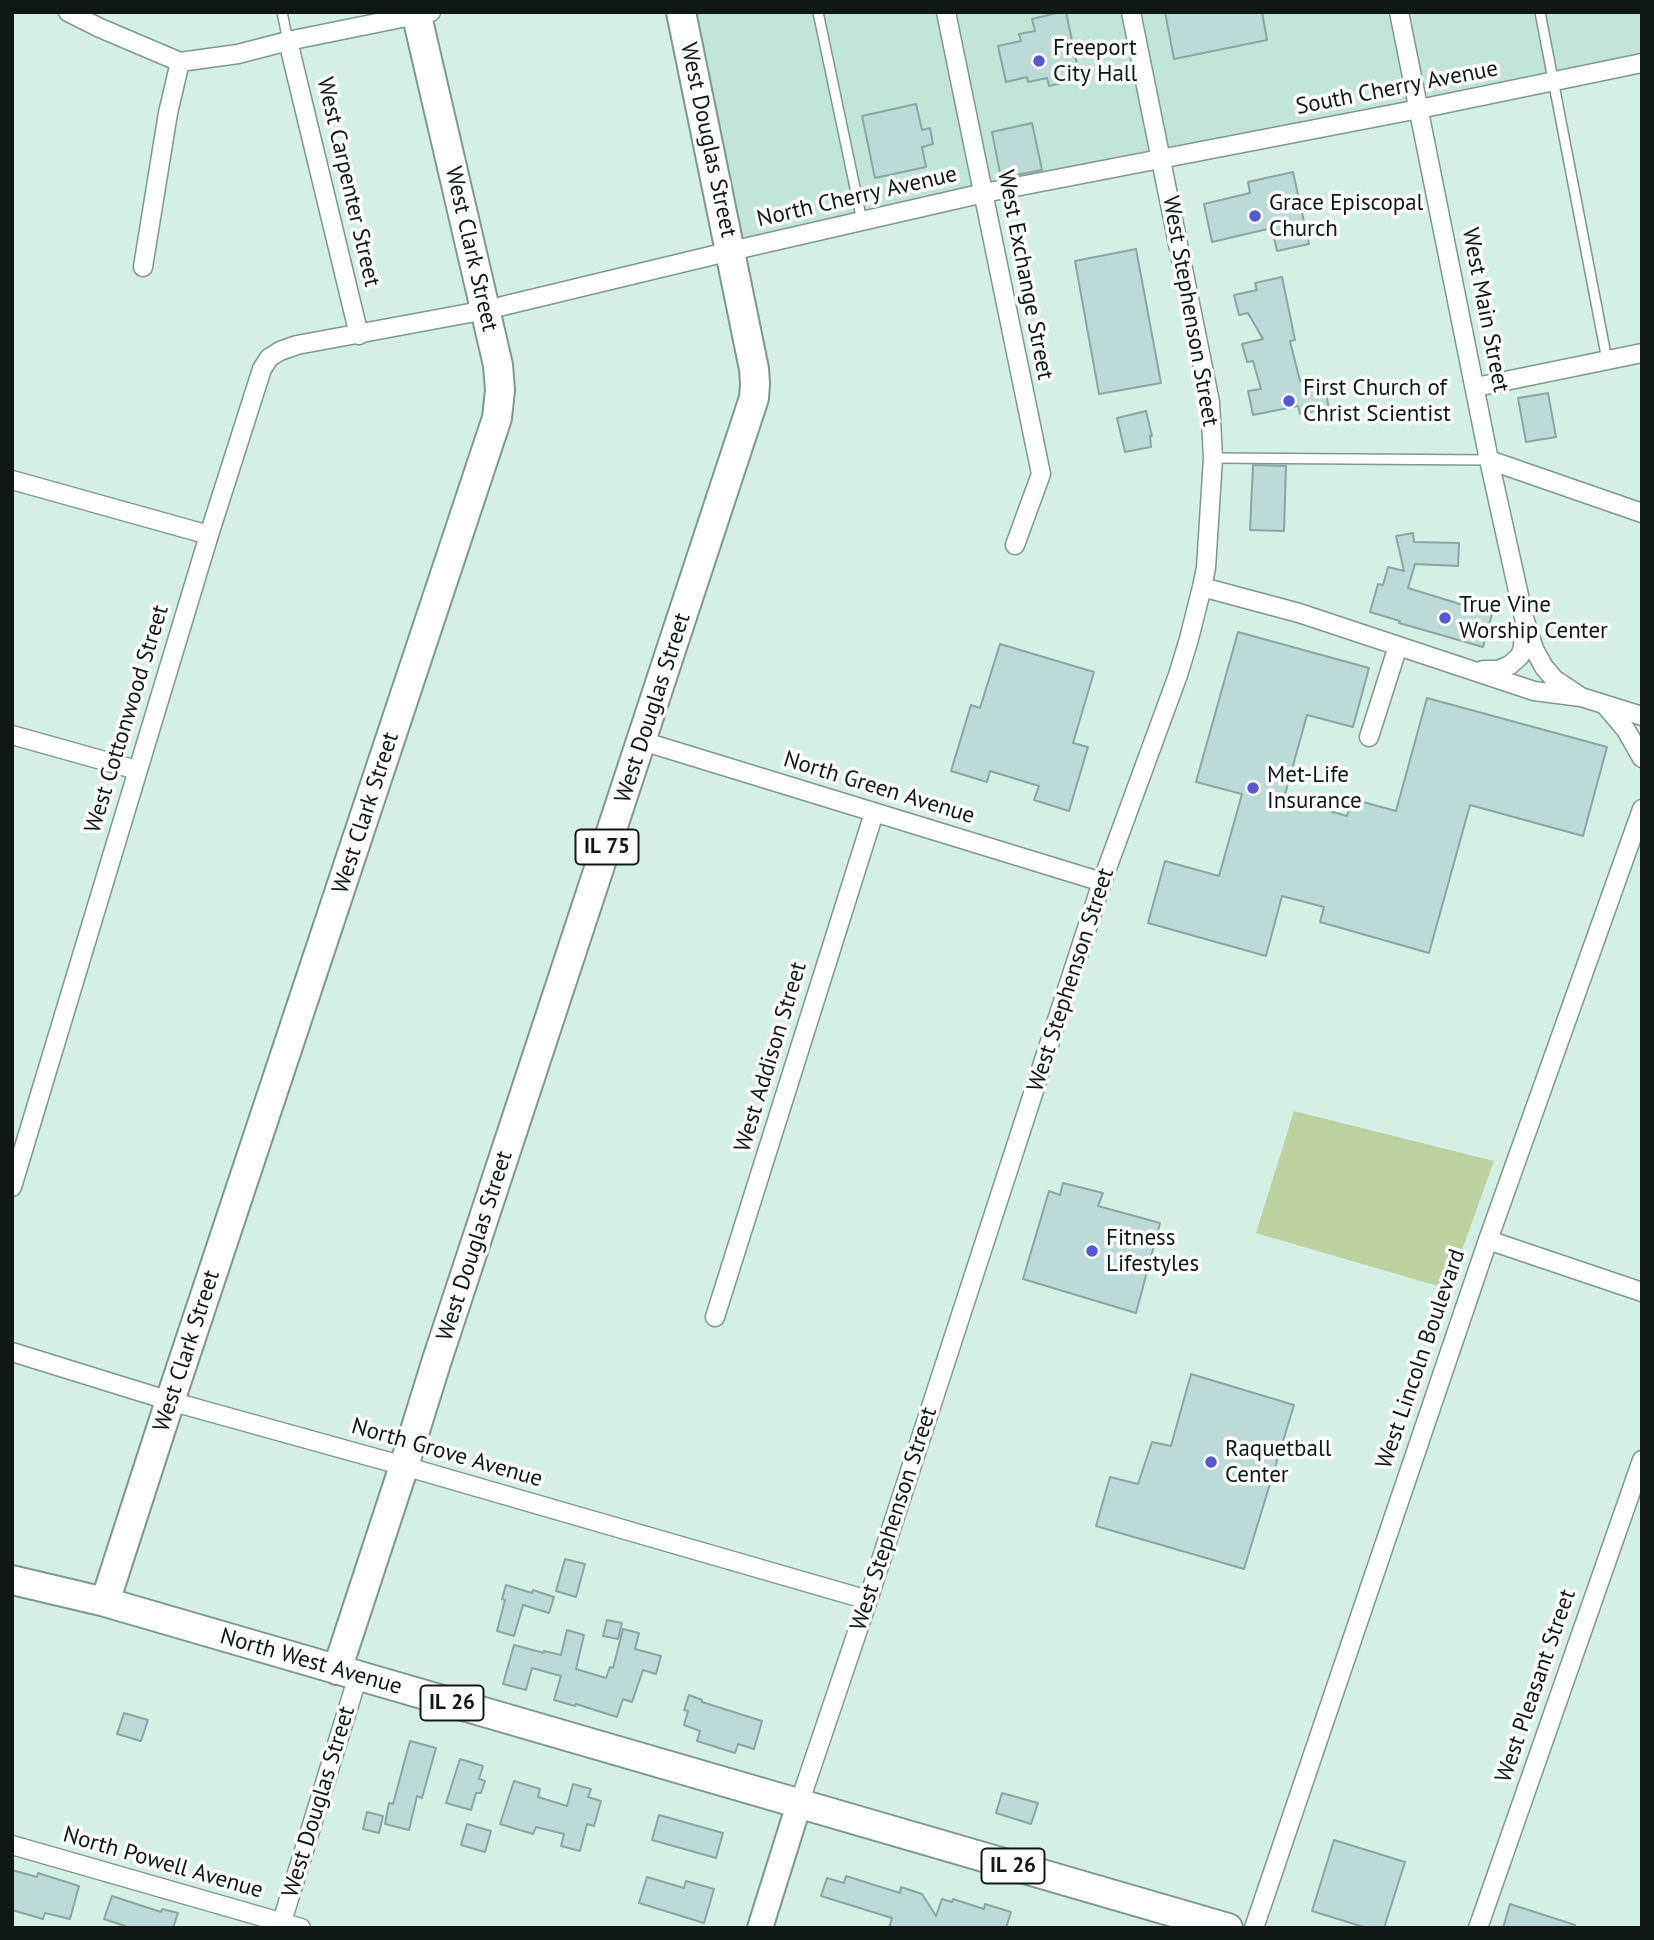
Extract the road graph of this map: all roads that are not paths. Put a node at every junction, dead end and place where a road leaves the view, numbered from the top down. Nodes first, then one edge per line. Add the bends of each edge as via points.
1 (68, 12) edge
2 (282, 12) edge
3 (681, 12) edge
4 (818, 12) edge
5 (946, 12) edge
6 (1131, 12) edge
7 (1399, 12) edge
8 (1540, 12) edge
9 (421, 13) edge
10 (288, 41) junction
11 (180, 62) junction
12 (1642, 63) edge
13 (1553, 81) junction
14 (1419, 109) junction
15 (1163, 160) junction
16 (984, 193) junction
17 (862, 222) junction
18 (731, 251) junction
19 (143, 267) dead end
20 (486, 310) junction
21 (359, 335) junction
22 (1642, 353) edge
23 (1608, 360) junction
24 (1475, 387) junction
25 (1213, 458) junction
26 (1489, 460) junction
27 (12, 480) edge
28 (1642, 513) edge
29 (209, 535) junction
30 (1016, 545) dead end
31 (1202, 587) junction
32 (1524, 618) junction
33 (1398, 646) junction
34 (1468, 669) junction
35 (1581, 697) junction
36 (1605, 705) junction
37 (1642, 716) edge
38 (12, 735) edge
39 (1369, 737) dead end
40 (642, 741) junction
41 (1642, 758) edge
42 (137, 770) junction
43 (1642, 809) edge
44 (874, 813) junction
45 (1102, 882) junction
46 (20, 1134) edge
47 (12, 1187) edge
48 (1488, 1240) junction
49 (1642, 1292) edge
50 (715, 1317) dead end
51 (12, 1352) edge
52 (170, 1401) junction
53 (1642, 1460) edge
54 (404, 1466) junction
55 (12, 1568) edge
56 (12, 1580) edge
57 (868, 1600) junction
58 (105, 1602) junction
59 (348, 1673) junction
60 (799, 1804) junction
61 (12, 1845) edge
62 (281, 1925) edge
63 (301, 1928) edge
64 (760, 1928) edge
65 (1228, 1928) edge
66 (1254, 1928) edge
67 (1478, 1928) edge

1 - 11 street
2 - 10 lane
3 - 18 main road, West Douglas Street / IL 75
4 - 17 lane
5 - 16 street, West Exchange Street
6 - 15 street, West Stephenson Street
7 - 14 street, West Main Street
8 - 13 lane
9 - 10 street
9 - 20 main road, West Clark Street
10 - 11 street
10 - 21 street, West Carpenter Street
11 - 19 street
12 - 13 street, South Cherry Avenue
13 - 14 street, South Cherry Avenue
13 - 23 lane
14 - 15 street, South Cherry Avenue
14 - 24 street, West Main Street
15 - 16 street, North Cherry Avenue
15 - 25 street, West Stephenson Street via 1210,402
16 - 17 street, North Cherry Avenue
16 - 30 street, West Exchange Street via 1041,474
17 - 18 street, North Cherry Avenue
18 - 20 street, North Cherry Avenue
18 - 40 main road, West Douglas Street / IL 75 via 754,369 754,398
20 - 21 street, North Cherry Avenue
20 - 52 main road, West Clark Street via 498,365 497,418
21 - 29 street, West Cottonwood Street via 297,345 269,358
22 - 23 street
23 - 24 street
24 - 26 street, West Main Street
25 - 26 lane
25 - 31 street, West Stephenson Street
26 - 28 street
26 - 32 street, West Main Street
27 - 29 street
29 - 42 street, West Cottonwood Street
31 - 33 street
31 - 45 street, West Stephenson Street via 1178,675
32 - 34 street via 1520,656 1498,670
32 - 35 street via 1544,667
33 - 34 street
33 - 39 street
34 - 35 street via 1534,691
35 - 36 street
36 - 37 street
36 - 41 street
38 - 42 street
40 - 44 street, North Green Avenue
40 - 54 main road, West Douglas Street / IL 75
42 - 46 street, West Cottonwood Street
43 - 48 street, West Lincoln Boulevard
44 - 45 street, North Green Avenue
44 - 50 street, West Addison Street
45 - 57 street, West Stephenson Street
46 - 47 street, West Cottonwood Street
48 - 49 street
48 - 66 street, West Lincoln Boulevard
51 - 52 street, North Grove Avenue
52 - 54 street, North Grove Avenue
52 - 58 main road, West Clark Street
53 - 67 street, West Pleasant Street
54 - 57 street, North Grove Avenue
54 - 59 main road, West Douglas Street / IL 75
55 - 58 main road, North West Avenue / IL 26
56 - 58 main road, North West Avenue / IL 26
57 - 60 street, West Stephenson Street
58 - 59 main road, North West Avenue / IL 26
59 - 60 main road, North West Avenue / IL 26
59 - 62 street, West Douglas Street
60 - 64 street, West Stephenson Street
60 - 65 main road, IL 26
61 - 62 street, North Powell Avenue
62 - 63 street, North Powell Avenue

